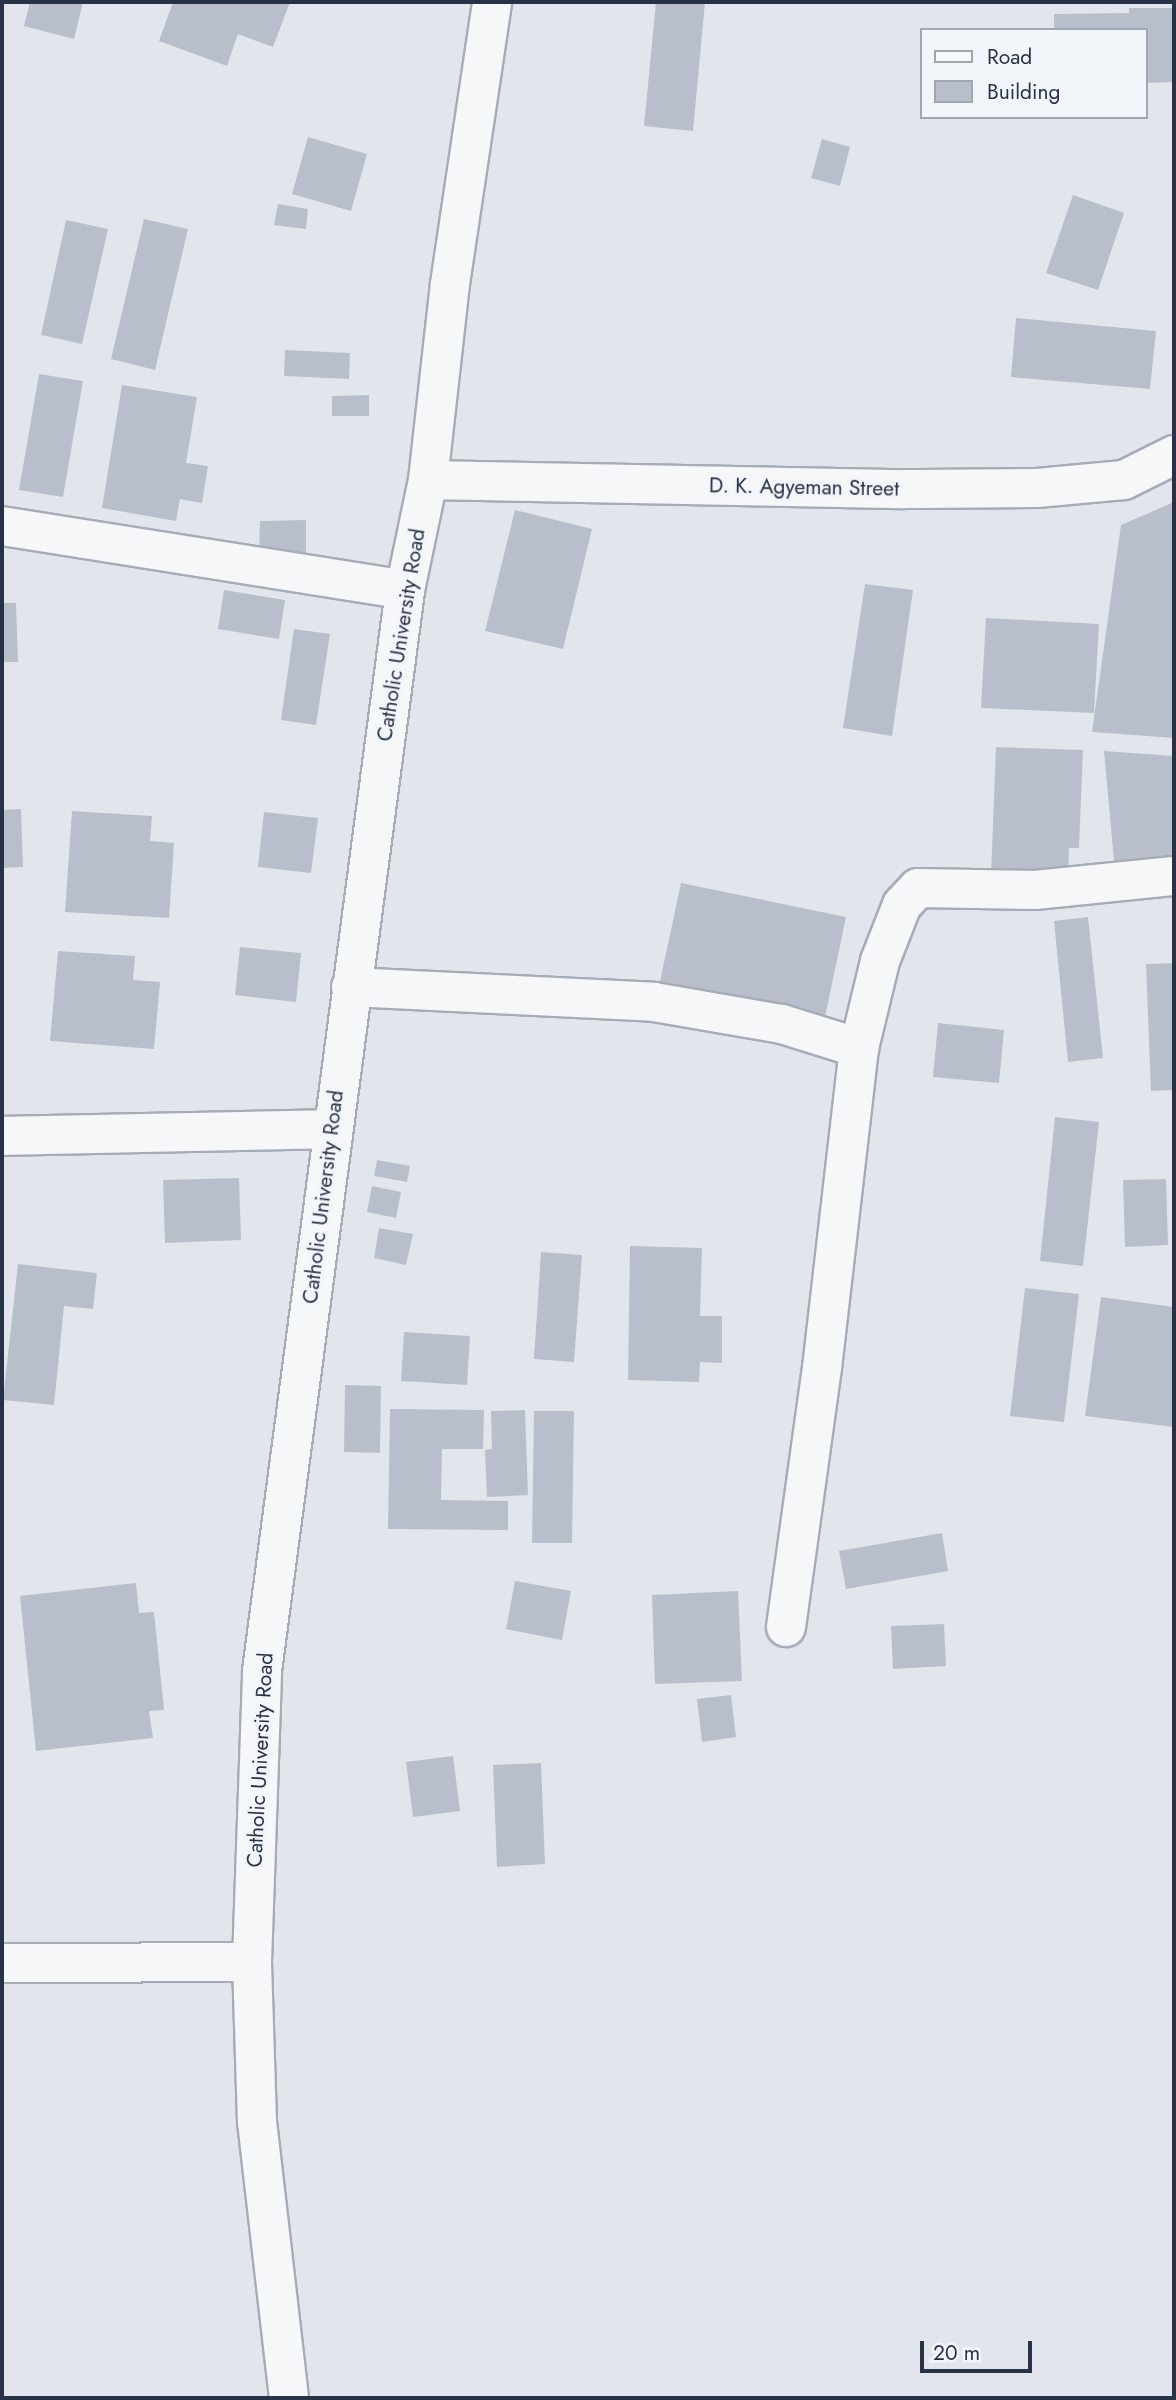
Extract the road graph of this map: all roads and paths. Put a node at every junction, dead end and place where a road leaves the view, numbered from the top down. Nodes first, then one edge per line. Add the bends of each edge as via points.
1 (492, 2) edge
2 (1174, 455) edge
3 (428, 480) junction
4 (2, 526) edge
5 (405, 590) junction
6 (1174, 876) edge
7 (351, 987) junction
8 (859, 1048) junction
9 (331, 1129) junction
10 (2, 1136) edge
11 (786, 1627) dead end
12 (252, 1962) junction
13 (2, 1963) edge
14 (289, 2398) edge

1 - 3 street, Catholic University Road via 450,284
2 - 3 street, D. K. Agyeman Street via 1124,480 1037,488
3 - 5 street, Catholic University Road
4 - 5 street
5 - 7 street, Catholic University Road
6 - 8 street via 1035,890 918,888 902,905 884,950
7 - 8 street via 654,1002 782,1024
7 - 9 street, Catholic University Road
8 - 11 street
9 - 10 street
9 - 12 street, Catholic University Road via 262,1671
12 - 13 street
12 - 14 street, Catholic University Road via 257,2122

